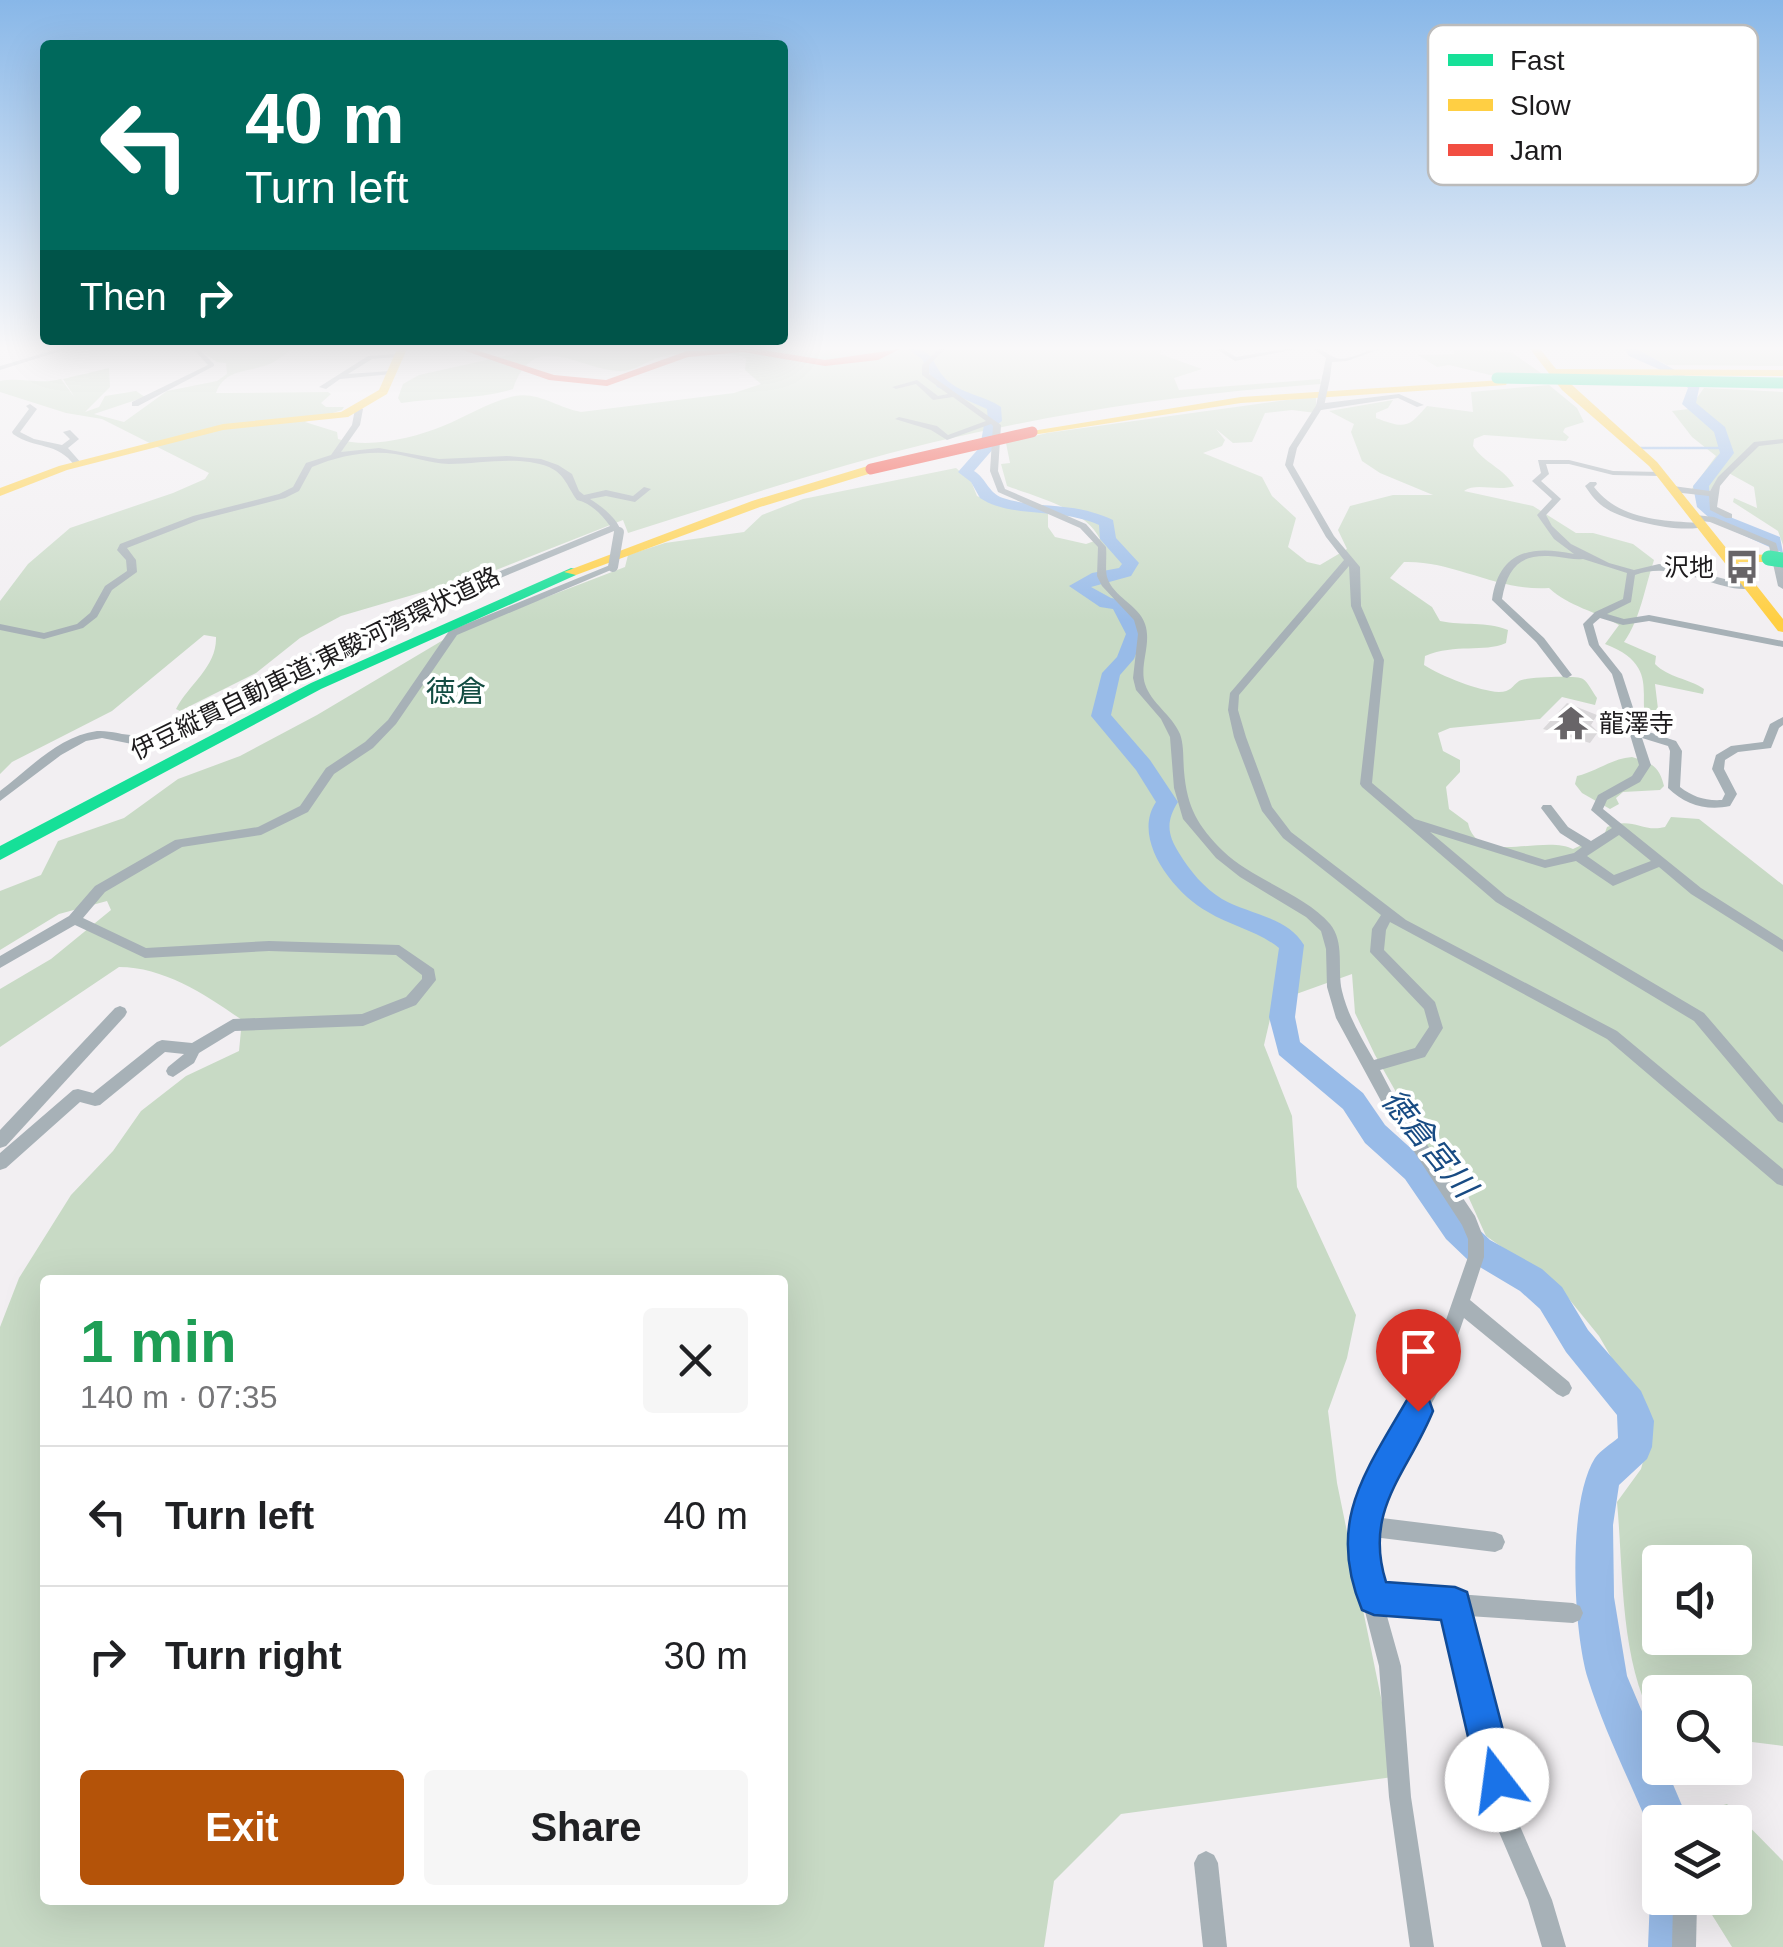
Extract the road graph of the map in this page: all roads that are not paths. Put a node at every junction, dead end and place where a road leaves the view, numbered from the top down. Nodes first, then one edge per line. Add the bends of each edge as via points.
1 (29, 440) edge
2 (75, 440) edge
3 (173, 440) edge
4 (346, 440) edge
5 (987, 440) edge
6 (998, 440) edge
7 (1298, 440) edge
8 (1623, 440) edge
9 (1783, 441) edge
10 (64, 447) junction
11 (336, 456) junction
12 (78, 464) junction
13 (869, 467) junction
14 (1667, 482) junction
15 (1592, 484) dead end
16 (647, 489) dead end
17 (0, 492) edge
18 (1704, 493) junction
19 (580, 498) junction
20 (1729, 516) dead end
21 (1699, 522) junction
22 (617, 530) junction
23 (1727, 558) junction
24 (1776, 559) edge
25 (1349, 560) junction
26 (1594, 562) junction
27 (1633, 572) junction
28 (1783, 586) edge
29 (1750, 587) junction
30 (1598, 614) junction
31 (0, 627) edge
32 (1783, 628) edge
33 (1783, 644) edge
34 (1567, 675) dead end
35 (1783, 720) edge
36 (1636, 732) junction
37 (0, 797) edge
38 (1547, 808) dead end
39 (1410, 822) junction
40 (1618, 830) junction
41 (0, 839) edge
42 (1591, 847) junction
43 (0, 854) edge
44 (1578, 856) junction
45 (1659, 862) junction
46 (1388, 915) junction
47 (74, 918) junction
48 (1783, 947) edge
49 (0, 963) edge
50 (120, 1012) dead end
51 (194, 1049) junction
52 (1369, 1067) junction
53 (173, 1071) dead end
54 (1783, 1116) edge
55 (2, 1153) edge
56 (1783, 1178) edge
57 (1460, 1304) junction
58 (1562, 1388) dead end
59 (1364, 1526) junction
60 (1494, 1542) dead end
61 (1374, 1598) junction
62 (1455, 1604) junction
63 (1574, 1613) dead end
64 (1206, 1863) dead end
65 (1685, 1915) edge
66 (1214, 1947) edge
67 (1422, 1947) edge
68 (1554, 1947) edge
69 (1684, 1947) edge

1 - 10 street
2 - 10 street
3 - 12 main road
4 - 11 street
5 - 13 main road, 伊豆縦貫自動車道;東駿河湾環状道路, bridge
6 - 52 street via 999,488 1094,535 1104,555 1106,586 1139,619 1144,634 1138,678 1176,737 1189,819 1232,864 1327,929 1343,1018
7 - 25 street via 1289,465
8 - 14 main road
9 - 18 street via 1757,444
10 - 12 street
11 - 19 street via 388,450 444,461 550,464 570,476
11 - 31 street via 309,465 296,489 282,496 123,546 132,572 108,588 80,626 44,636
12 - 17 main road
13 - 41 main road, 伊豆縦貫自動車道;東駿河湾環状道路 via 670,524 499,590 321,671
13 - 43 main road, 伊豆縦貫自動車道;東駿河湾環状道路 via 506,596 254,716
14 - 18 street
14 - 21 main road
14 - 26 street via 1541,462 1545,474 1536,481 1558,502 1542,518
15 - 21 street via 1596,498 1615,510 1659,523
16 - 19 street via 635,499 606,493
18 - 20 street
19 - 22 street via 604,512
21 - 23 main road
21 - 28 street via 1710,519 1772,545
22 - 37 street via 331,645 149,737 80,740
22 - 47 street, bridge via 613,568 453,633 392,722 330,771 304,809 261,831 179,844 100,889
23 - 24 main road
23 - 29 main road
25 - 39 street via 1356,606 1380,660 1364,780
25 - 46 street via 1234,695 1233,710 1272,818
26 - 27 street
26 - 34 street via 1564,554 1519,558 1497,594
27 - 29 street via 1672,569
27 - 30 street via 1628,600
29 - 32 main road
30 - 33 street
30 - 36 street via 1588,624 1590,636 1617,674
35 - 36 street via 1767,744 1720,758 1718,769 1732,794 1716,805 1674,788 1672,744
36 - 40 street via 1644,770 1598,804
38 - 42 street via 1564,830
39 - 44 street via 1545,864
39 - 54 street via 1518,910 1699,1017
40 - 42 street
40 - 45 street
42 - 44 street
44 - 45 street via 1613,882
45 - 48 street
46 - 52 street via 1377,952 1430,1006 1436,1028 1420,1053
46 - 56 street via 1612,1035
47 - 49 street
47 - 51 street via 144,953 269,946 400,950 429,973 411,1002 363,1020 233,1025
50 - 55 street
51 - 53 street
51 - 55 street via 162,1046 95,1100 78,1095
52 - 57 street via 1476,1239
57 - 58 street
57 - 59 street via 1433,1384 1372,1492
59 - 60 street
59 - 61 street via 1362,1561
61 - 62 street
61 - 67 street via 1390,1666
62 - 63 street
62 - 68 street via 1508,1826
64 - 66 street
65 - 69 street

